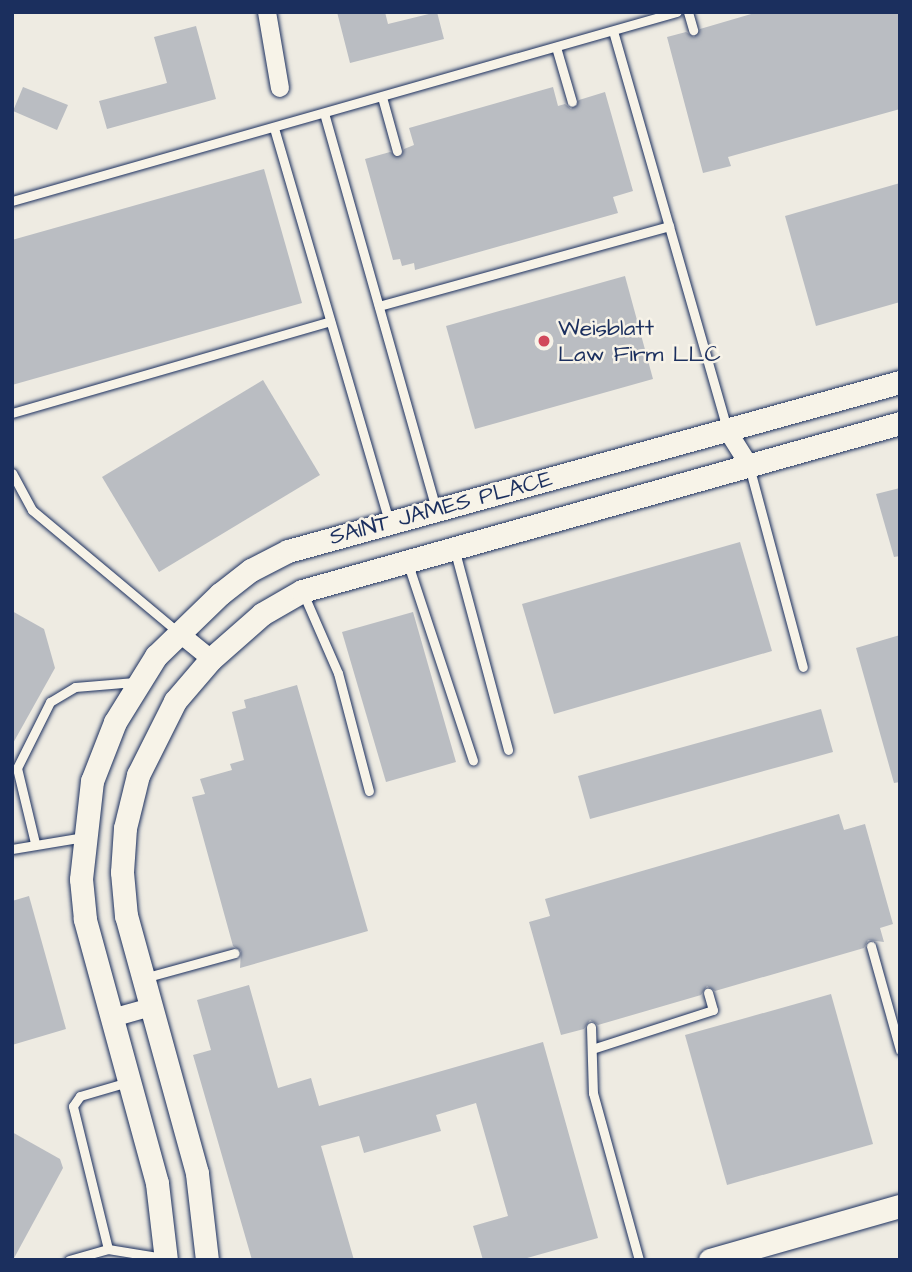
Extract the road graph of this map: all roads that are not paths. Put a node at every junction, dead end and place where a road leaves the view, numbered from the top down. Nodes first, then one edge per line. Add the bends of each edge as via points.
1 (267, 12) edge
2 (677, 12) edge
3 (688, 12) edge
4 (693, 30) dead end
5 (613, 31) junction
6 (556, 47) junction
7 (280, 88) dead end
8 (382, 97) junction
9 (572, 102) dead end
10 (324, 113) junction
11 (274, 128) junction
12 (397, 150) dead end
13 (12, 201) edge
14 (669, 226) junction
15 (379, 306) junction
16 (330, 321) junction
17 (900, 382) edge
18 (12, 413) edge
19 (900, 423) edge
20 (727, 430) junction
21 (749, 465) junction
22 (12, 473) edge
23 (437, 510) junction
24 (389, 522) junction
25 (453, 547) junction
26 (407, 560) junction
27 (302, 591) junction
28 (178, 633) junction
29 (211, 659) junction
30 (803, 667) dead end
31 (140, 682) junction
32 (508, 750) dead end
33 (473, 761) dead end
34 (369, 791) dead end
35 (84, 837) junction
36 (35, 843) junction
37 (12, 849) edge
38 (871, 946) dead end
39 (235, 953) dead end
40 (143, 979) junction
41 (708, 993) dead end
42 (150, 1007) junction
43 (112, 1018) junction
44 (591, 1027) dead end
45 (593, 1049) junction
46 (900, 1051) edge
47 (129, 1082) junction
48 (900, 1206) edge
49 (108, 1249) junction
50 (166, 1259) edge
51 (69, 1260) edge
52 (207, 1260) edge
53 (639, 1260) edge
54 (710, 1260) edge

1 - 7 street
2 - 5 lane
3 - 4 lane
5 - 6 lane
5 - 14 lane
6 - 8 lane
6 - 9 lane
8 - 10 lane
8 - 12 lane
10 - 11 lane
10 - 15 lane
11 - 13 lane
11 - 16 lane
14 - 15 lane
14 - 20 lane
15 - 23 lane
16 - 18 lane
16 - 24 lane
17 - 20 street, SAINT JAMES PLACE
19 - 21 street, SAINT JAMES PLACE
20 - 21 street
20 - 23 street, SAINT JAMES PLACE
21 - 25 street, SAINT JAMES PLACE
21 - 30 lane
22 - 28 lane via 32,510
23 - 24 street, SAINT JAMES PLACE
24 - 28 street, SAINT JAMES PLACE via 288,551 251,570
25 - 26 street, SAINT JAMES PLACE
25 - 32 lane
26 - 27 street, SAINT JAMES PLACE
26 - 33 lane
27 - 29 street, SAINT JAMES PLACE via 262,614
27 - 34 lane via 334,661
28 - 29 street
28 - 31 street, SAINT JAMES PLACE
29 - 40 street, SAINT JAMES PLACE via 175,701 151,745 125,828 122,872 127,916
31 - 35 street, SAINT JAMES PLACE via 115,722 92,781
31 - 36 lane via 75,687 50,702 17,768
35 - 36 lane
35 - 43 street, SAINT JAMES PLACE via 81,879 85,919
36 - 37 lane
38 - 46 lane
39 - 40 lane
40 - 42 street, SAINT JAMES PLACE
41 - 45 lane via 713,1010
42 - 43 street
42 - 52 street, SAINT JAMES PLACE via 197,1173
43 - 47 street, SAINT JAMES PLACE
44 - 45 lane
45 - 53 lane via 589,1069 593,1093
47 - 49 lane via 80,1097 73,1106
47 - 50 street, SAINT JAMES PLACE via 157,1182
48 - 54 street
49 - 50 lane
49 - 51 lane

